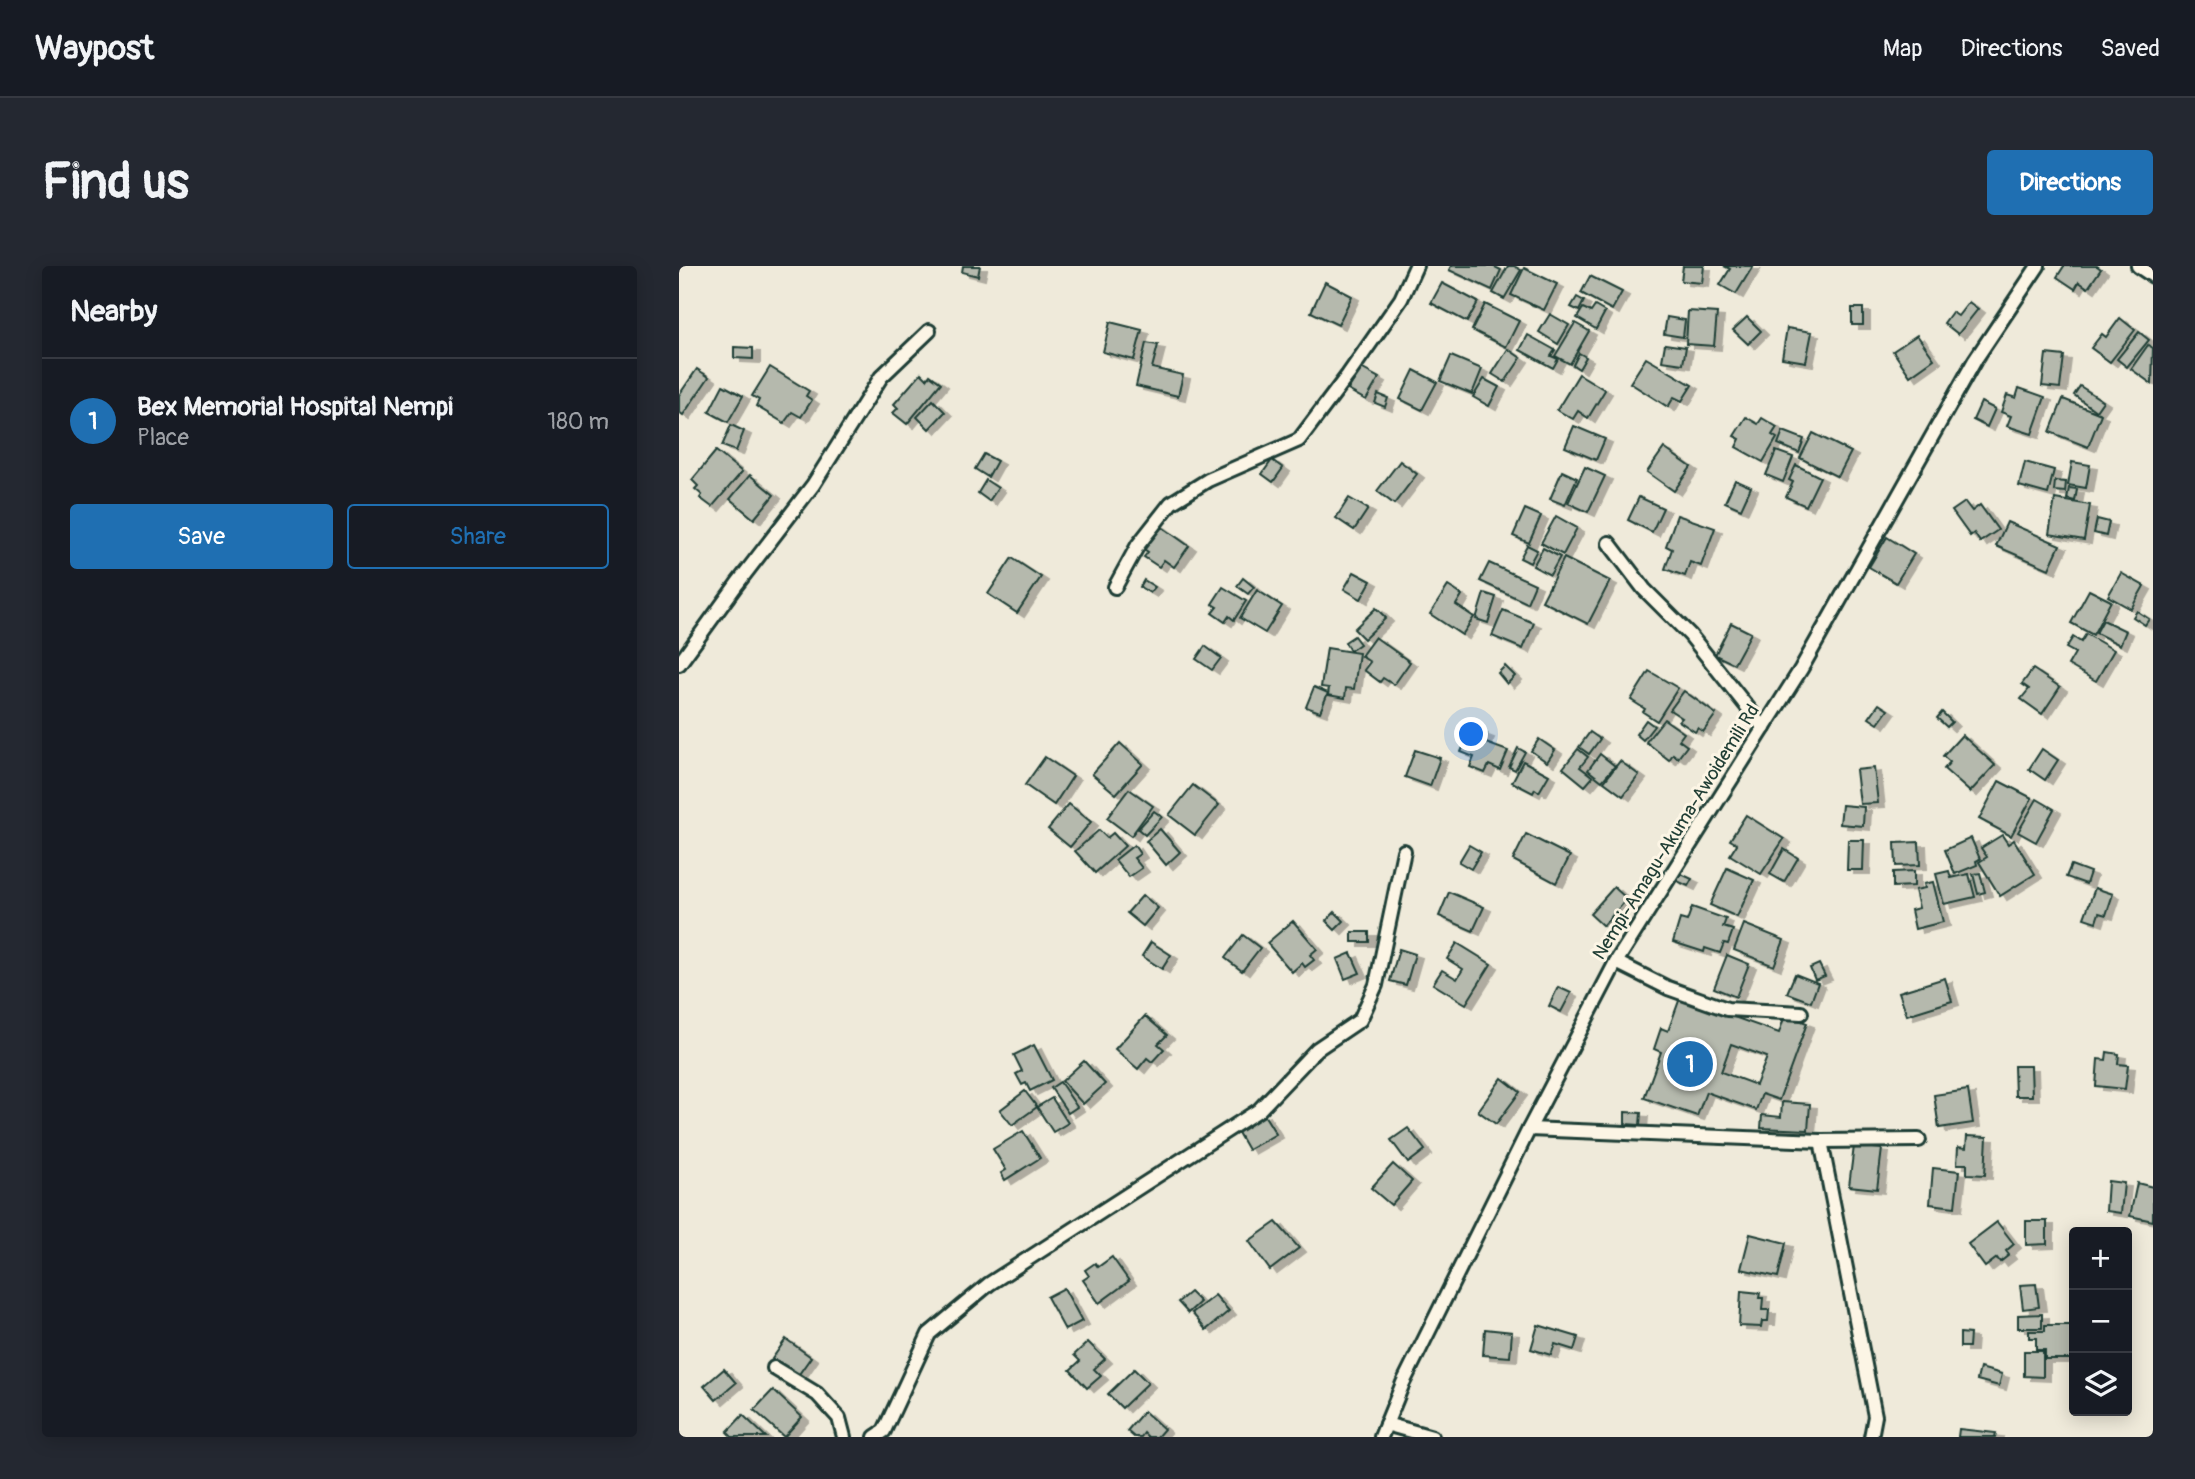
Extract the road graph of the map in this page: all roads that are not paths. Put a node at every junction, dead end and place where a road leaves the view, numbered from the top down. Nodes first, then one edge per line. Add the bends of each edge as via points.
1 (1416, 266) edge
2 (2038, 266) edge
3 (2138, 266) edge
4 (2153, 276) edge
5 (929, 331) dead end
6 (1609, 543) dead end
7 (1115, 587) dead end
8 (679, 664) edge
9 (1764, 728) junction
10 (1404, 851) dead end
11 (1616, 962) junction
12 (1801, 1013) dead end
13 (1529, 1129) junction
14 (1919, 1140) dead end
15 (1821, 1141) junction
16 (774, 1368) dead end
17 (1386, 1424) junction
18 (844, 1437) edge
19 (875, 1437) edge
20 (1381, 1437) edge
21 (1432, 1437) edge
22 (1871, 1437) edge

1 - 7 street via 1401,299 1299,440 1208,480 1171,503 1138,545
2 - 9 street, Nempi-Amagu-Akuma-Awoidemili Rd via 1975,360
3 - 4 street
5 - 8 street via 881,377 813,485
6 - 9 street
9 - 11 street, Nempi-Amagu-Akuma-Awoidemili Rd
10 - 19 street via 1376,985 1360,1020 1317,1049 1259,1110 989,1284 929,1334 884,1431
11 - 12 street via 1668,988 1727,1009
11 - 13 street, Nempi-Amagu-Akuma-Awoidemili Rd
13 - 15 street
13 - 17 street, Nempi-Amagu-Akuma-Awoidemili Rd
14 - 15 street
15 - 22 street via 1875,1416
16 - 18 street via 817,1394 839,1418
17 - 20 street, Nempi-Amagu-Akuma-Awoidemili Rd
17 - 21 street

